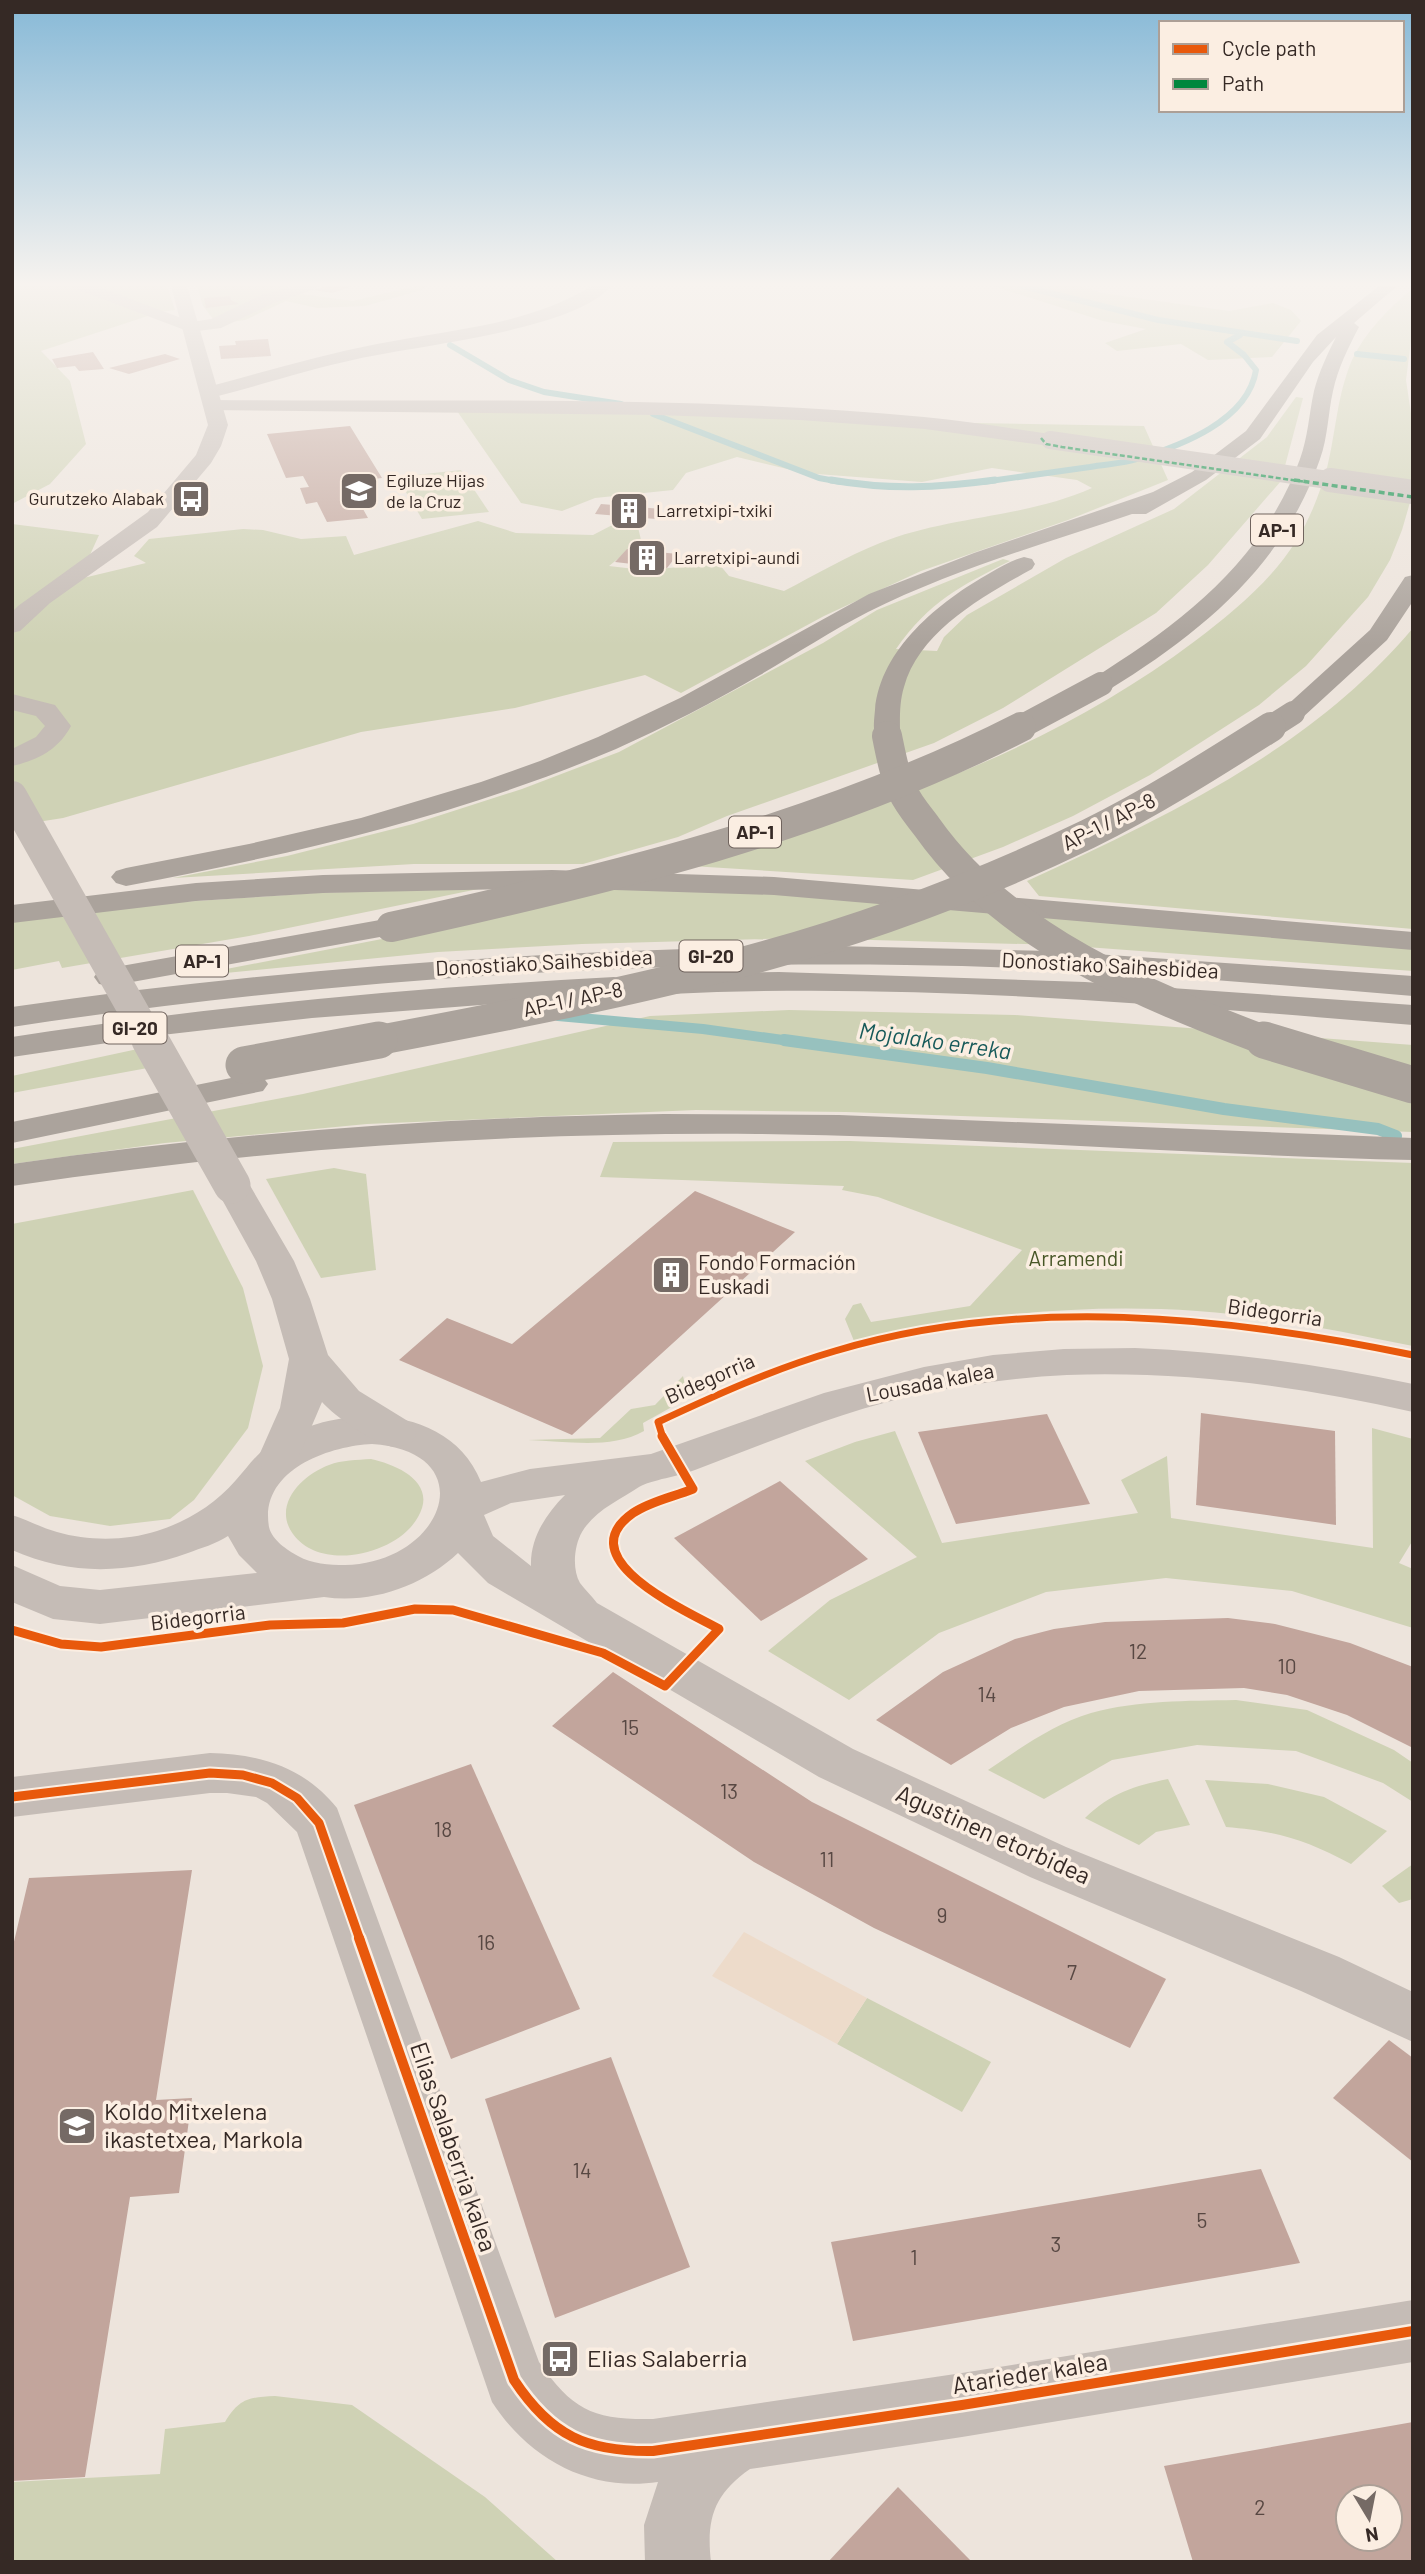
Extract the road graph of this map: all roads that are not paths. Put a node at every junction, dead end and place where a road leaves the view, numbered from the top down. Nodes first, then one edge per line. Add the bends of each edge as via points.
1 (212, 406) edge
2 (410, 406) edge
3 (733, 406) edge
4 (874, 406) edge
5 (1275, 406) edge
6 (1321, 406) edge
7 (971, 410) dead end
8 (733, 411) junction
9 (1413, 492) edge
10 (1160, 497) junction
11 (1413, 582) edge
12 (12, 626) edge
13 (15, 702) edge
14 (43, 745) junction
15 (12, 758) edge
16 (12, 782) edge
17 (12, 796) edge
18 (12, 898) edge
19 (12, 914) edge
20 (1413, 941) edge
21 (1413, 986) edge
22 (12, 995) edge
23 (1413, 1015) edge
24 (12, 1017) edge
25 (12, 1047) edge
26 (247, 1075) junction
27 (1413, 1085) edge
28 (12, 1107) edge
29 (12, 1133) edge
30 (1413, 1149) edge
31 (12, 1175) edge
32 (309, 1359) junction
33 (1413, 1398) edge
34 (396, 1433) junction
35 (652, 1469) junction
36 (265, 1475) junction
37 (461, 1510) junction
38 (12, 1531) edge
39 (12, 1582) edge
40 (329, 1582) junction
41 (589, 1620) junction
42 (12, 1797) edge
43 (1413, 2018) edge
44 (1413, 2331) edge
45 (737, 2439) junction
46 (653, 2451) joint
47 (678, 2562) edge

1 - 12 street via 218,425 211,449 160,512
2 - 8 street
3 - 8 street
4 - 7 street
5 - 10 highway via 1252,435 1199,476
6 - 22 highway, AP-1, bridge via 1299,488 1268,545 1225,594 1158,650 955,759 814,813 563,887 391,927
8 - 9 street, bridge via 877,419
10 - 18 highway via 875,600 664,716 606,743 469,794 284,846
10 - 27 highway, bridge via 972,592 922,632 892,683 888,706 887,736 905,796 926,829 962,870 1025,923 1086,960 1238,1032
11 - 26 highway, AP-1 / AP-8, bridge via 1379,635 1293,713 1175,788 1062,847 975,884 788,948 551,1014
13 - 14 street via 55,717 54,736
14 - 15 street
14 - 16 street via 23,762
17 - 32 street, bridge via 275,1261
19 - 20 highway via 196,892 311,884 552,879 775,886
21 - 24 highway, Donostiako Saihesbidea / GI-20 via 979,958 703,956 407,970 157,996
23 - 25 highway, Donostiako Saihesbidea / GI-20 via 1095,992 825,982 692,983 405,999 151,1026
26 - 28 highway
26 - 29 highway
30 - 31 highway via 918,1128 611,1125 329,1139
32 - 34 street via 344,1401
32 - 36 street via 301,1408
33 - 35 street, Lousada kalea via 1235,1367 1135,1361 1054,1364 921,1381 858,1397
34 - 36 street via 372,1430 322,1438 299,1447
34 - 37 street via 441,1453 455,1469 462,1488
35 - 37 street, Lousada kalea via 501,1491
35 - 41 street, Agustinen etorbidea via 590,1495 569,1515 556,1538 554,1573 561,1590
36 - 38 street via 209,1528 148,1552 64,1551
36 - 40 street via 247,1511 248,1531 259,1550 276,1566
37 - 40 street via 451,1532 410,1566 382,1577
37 - 41 street, Agustinen etorbidea via 475,1545 488,1559
39 - 40 street via 54,1602 100,1608
41 - 43 street, Agustinen etorbidea via 835,1763 1048,1861 1320,1974
42 - 46 street, Elias Salaberria kalea via 210,1773 257,1777 295,1795 319,1823 514,2380 528,2404 548,2424 572,2438 625,2453
44 - 45 street, Atarieder kalea
45 - 46 street, Atarieder kalea
45 - 47 street via 715,2453 684,2496 677,2523

